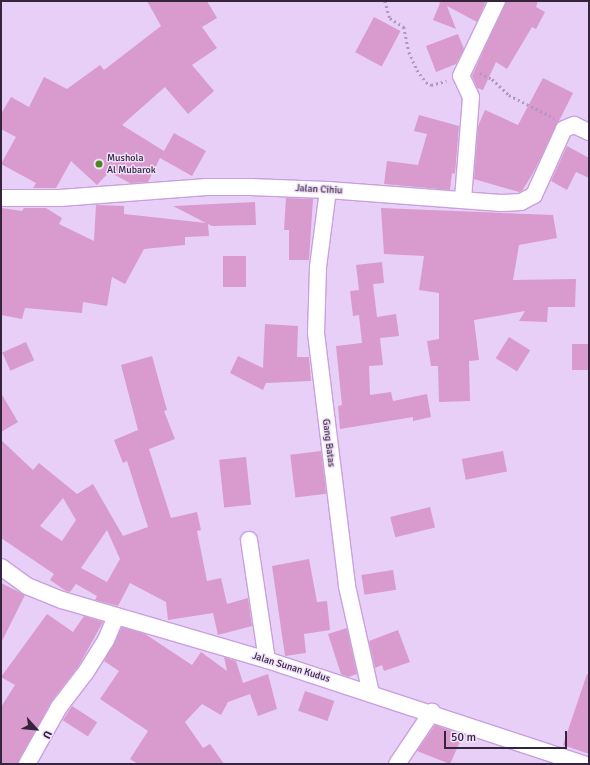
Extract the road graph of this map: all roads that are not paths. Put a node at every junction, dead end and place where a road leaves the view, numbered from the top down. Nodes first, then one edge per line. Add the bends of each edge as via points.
1 (497, 1) edge
2 (589, 132) edge
3 (328, 190) junction
4 (1, 198) edge
5 (463, 199) junction
6 (250, 540) dead end
7 (1, 567) edge
8 (116, 617) junction
9 (267, 660) junction
10 (371, 693) junction
11 (432, 712) junction
12 (27, 764) edge
13 (397, 764) edge
14 (584, 764) edge

1 - 5 street via 461,77 471,97
2 - 5 street, Jalan Cihiu via 569,125 563,131 537,190 530,199 501,203
3 - 4 street, Jalan Cihiu via 208,187 60,198
3 - 5 street, Jalan Cihiu
3 - 10 street, Gang Batas via 318,267 316,333 347,586
6 - 9 street
7 - 8 street, Jalan Sunan Kudus via 39,592
8 - 9 street, Jalan Sunan Kudus
8 - 12 street via 106,640 86,672 59,707
9 - 10 street, Jalan Sunan Kudus
10 - 11 street, Jalan Sunan Kudus
11 - 13 street
11 - 14 street, Jalan Sunan Kudus

